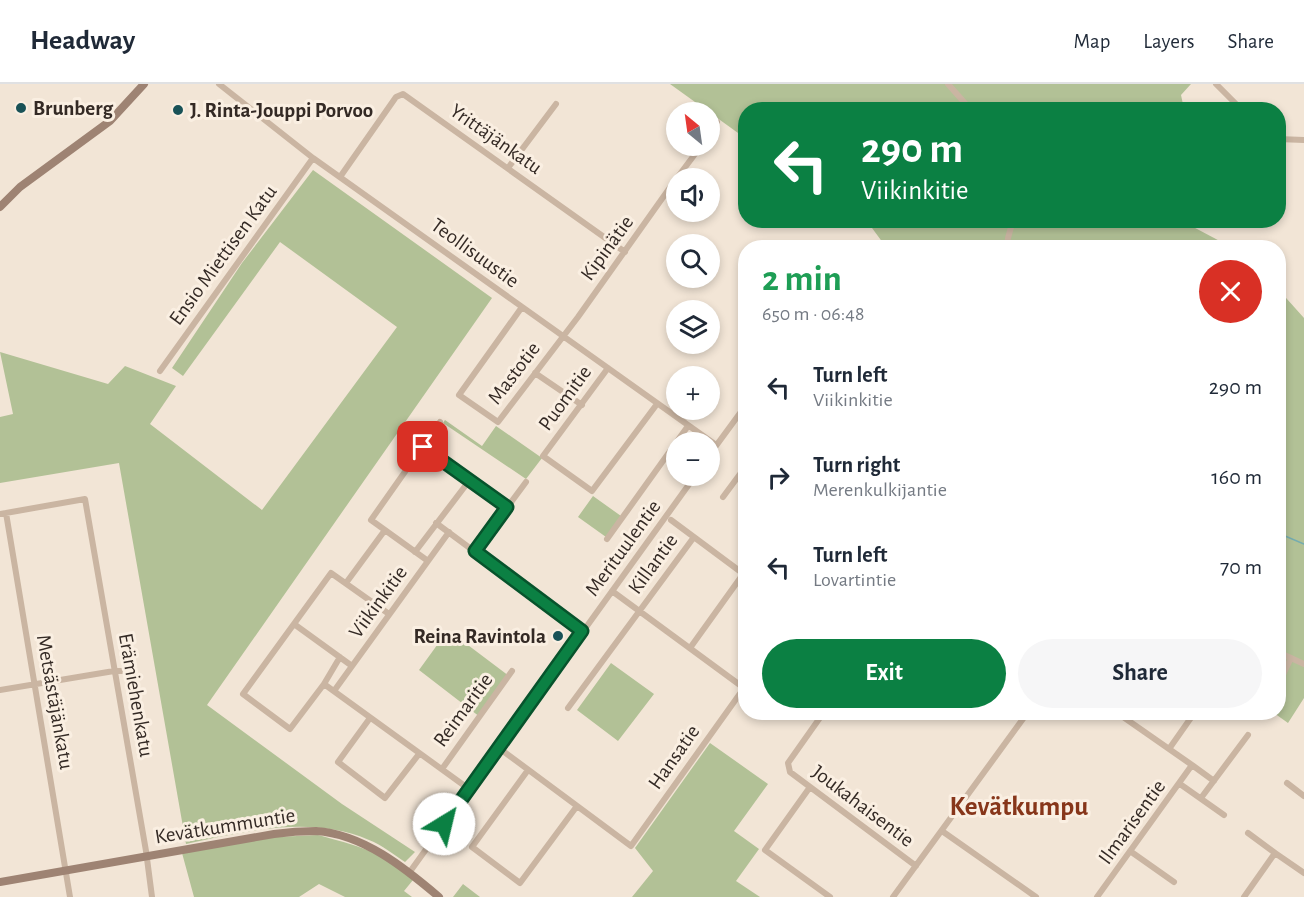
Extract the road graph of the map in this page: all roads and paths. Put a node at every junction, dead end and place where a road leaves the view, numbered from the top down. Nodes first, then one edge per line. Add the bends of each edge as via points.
1 (144, 84) edge
2 (219, 84) edge
3 (948, 84) edge
4 (1216, 84) edge
5 (964, 102) edge
6 (1234, 102) edge
7 (556, 104) dead end
8 (1286, 139) edge
9 (1304, 140) edge
10 (313, 158) junction
11 (508, 168) junction
12 (339, 177) junction
13 (666, 194) edge
14 (0, 207) edge
15 (625, 252) junction
16 (522, 308) junction
17 (563, 336) junction
18 (608, 368) junction
19 (160, 371) dead end
20 (535, 373) junction
21 (657, 404) junction
22 (582, 405) junction
23 (738, 419) edge
24 (440, 422) dead end
25 (688, 426) junction
26 (697, 432) edge
27 (720, 440) edge
28 (423, 447) junction
29 (738, 477) edge
30 (469, 481) junction
31 (526, 482) dead end
32 (688, 486) edge
33 (723, 497) dead end
34 (507, 507) junction
35 (3, 514) edge
36 (671, 520) dead end
37 (436, 523) junction
38 (385, 530) junction
39 (449, 532) junction
40 (694, 537) junction
41 (607, 539) dead end
42 (475, 551) junction
43 (415, 552) junction
44 (428, 561) junction
45 (738, 568) edge
46 (346, 583) junction
47 (738, 583) edge
48 (612, 591) junction
49 (639, 611) junction
50 (389, 614) junction
51 (294, 624) junction
52 (582, 631) junction
53 (690, 648) junction
54 (1286, 656) edge
55 (340, 657) junction
56 (1291, 658) junction
57 (1304, 664) edge
58 (352, 666) junction
59 (1286, 668) edge
60 (128, 670) dead end
61 (114, 671) junction
62 (512, 671) dead end
63 (738, 682) edge
64 (324, 684) junction
65 (35, 685) junction
66 (0, 690) edge
67 (334, 692) junction
68 (738, 697) edge
69 (568, 708) dead end
70 (370, 718) junction
71 (818, 720) edge
72 (1022, 720) edge
73 (1126, 720) edge
74 (1189, 720) edge
75 (1248, 735) dead end
76 (500, 748) junction
77 (1169, 749) junction
78 (419, 754) junction
79 (1192, 765) junction
80 (442, 769) junction
81 (528, 770) junction
82 (1214, 781) junction
83 (1287, 783) dead end
84 (1180, 784) junction
85 (810, 787) junction
86 (469, 789) junction
87 (1304, 796) edge
88 (1201, 798) junction
89 (576, 806) junction
90 (1224, 815) dead end
91 (942, 831) junction
92 (1248, 832) dead end
93 (1130, 851) junction
94 (1275, 853) junction
95 (147, 856) junction
96 (916, 866) junction
97 (67, 870) junction
98 (409, 873) junction
99 (1304, 873) edge
100 (0, 882) edge
101 (1174, 882) dead end
102 (70, 897) edge
103 (152, 897) edge
104 (439, 897) edge
105 (830, 897) edge
106 (893, 897) edge
107 (1036, 897) edge
108 (1097, 897) edge
109 (1244, 897) edge

1 - 14 street via 110,121 20,187
2 - 10 street, Teollisuustie
3 - 5 street
4 - 6 street
7 - 11 street
8 - 9 street
10 - 12 street, Teollisuustie
10 - 19 street, Ensio Miettisen Katu
11 - 12 street, Yrittäjänkatu via 403,94 396,97
11 - 15 street, Yrittäjänkatu
12 - 16 street, Teollisuustie
13 - 15 street, Kipinätie
15 - 17 street, Kipinätie
16 - 17 street, Teollisuustie
16 - 20 street, Mastotie via 459,395 498,422
17 - 18 street, Teollisuustie
17 - 20 street, Mastotie
18 - 21 street, Teollisuustie
18 - 22 street, Puomitie
20 - 22 street
21 - 22 street, Puomitie via 592,491 543,456
21 - 25 street, Teollisuustie
23 - 27 street
24 - 28 street
25 - 26 street, Teollisuustie
25 - 41 street
28 - 30 street
28 - 38 street via 371,520
29 - 33 street
30 - 34 street
30 - 37 street
31 - 34 street
32 - 48 street, Merituulentie
34 - 42 street
35 - 61 street, Erämiehenkatu via 85,499
35 - 65 street, Metsästäjänkatu
36 - 40 street
37 - 39 street
37 - 43 street
38 - 43 street
38 - 46 street
39 - 42 street
39 - 44 street, Viikinkitie
40 - 45 street
40 - 49 street, Killantie
42 - 52 street
43 - 44 street
44 - 50 street, Viikinkitie
46 - 50 street
46 - 51 street via 331,573
47 - 53 street
48 - 49 street, Hansatie
48 - 52 street, Merituulentie
49 - 53 street, Hansatie
49 - 69 street, Killantie
50 - 58 street, Viikinkitie
51 - 55 street
51 - 64 street via 243,694 290,729
52 - 76 street, Merituulentie
53 - 63 street, Hansatie
54 - 56 street
55 - 58 street
55 - 64 street
56 - 57 street
56 - 59 street
58 - 67 street, Viikinkitie
60 - 61 street
61 - 65 street
61 - 95 street, Erämiehenkatu
62 - 80 street, Reimaritie
64 - 67 street
65 - 66 street
65 - 97 street, Metsästäjänkatu
67 - 70 street
68 - 89 street, Hansatie via 631,846
70 - 78 street
70 - 78 street via 338,762 385,798
71 - 85 street, Joukahaisentie via 788,763 790,772
72 - 91 street
73 - 77 street, Ilmarisentie
74 - 77 street
75 - 82 street
76 - 81 street, Hansatie
76 - 86 street, Merituulentie
77 - 79 street, Ilmarisentie
78 - 80 street
79 - 82 street, Ilmarisentie
79 - 84 street, Ilmarisentie
80 - 86 street
81 - 89 street, Hansatie
81 - 89 street via 472,847 481,854 520,883
82 - 88 street
83 - 87 street
84 - 88 street
84 - 93 street, Ilmarisentie
85 - 96 street, Joukahaisentie
85 - 105 street via 765,850
86 - 98 street, Merituulentie
88 - 90 street
91 - 96 street
91 - 107 street
92 - 94 street
93 - 101 street
93 - 108 street, Ilmarisentie
94 - 99 street
94 - 109 street
95 - 97 street, Kevätkummuntie
95 - 98 street, Kevätkummuntie via 274,834 319,831 358,842
95 - 103 street, Erämiehenkatu
96 - 106 street
97 - 100 street, Kevätkummuntie
97 - 102 street, Metsästäjänkatu
98 - 104 street, Kevätkummuntie

